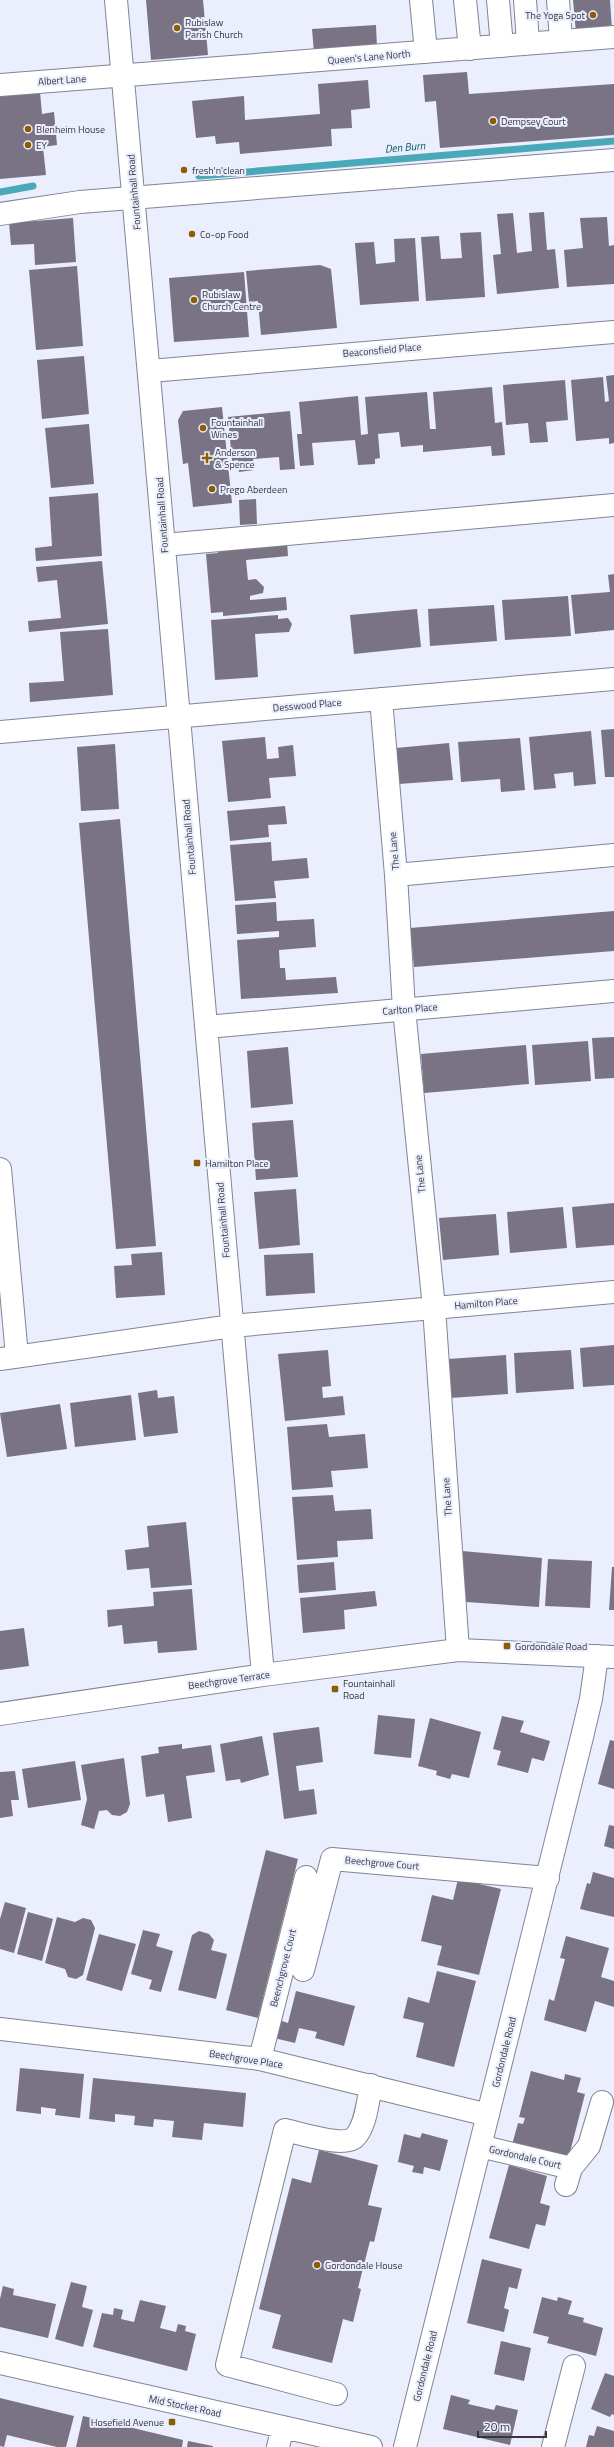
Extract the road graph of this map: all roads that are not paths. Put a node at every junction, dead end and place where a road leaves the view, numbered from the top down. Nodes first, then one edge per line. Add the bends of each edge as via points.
1 (116, 0) edge
2 (421, 0) edge
3 (465, 0) edge
4 (498, 0) edge
5 (525, 0) edge
6 (558, 0) edge
7 (614, 37) edge
8 (561, 40) junction
9 (528, 43) junction
10 (502, 46) junction
11 (470, 49) junction
12 (426, 52) junction
13 (123, 76) junction
14 (0, 85) edge
15 (614, 160) edge
16 (134, 199) junction
17 (0, 214) edge
18 (614, 332) edge
19 (150, 371) junction
20 (614, 505) edge
21 (164, 545) junction
22 (614, 679) edge
23 (381, 699) junction
24 (179, 715) junction
25 (0, 732) edge
26 (614, 855) edge
27 (396, 875) junction
28 (614, 991) edge
29 (404, 1009) junction
30 (206, 1027) junction
31 (0, 1169) edge
32 (614, 1292) edge
33 (434, 1308) junction
34 (232, 1326) junction
35 (8, 1358) edge
36 (458, 1650) junction
37 (606, 1656) edge
38 (263, 1675) junction
39 (0, 1714) edge
40 (306, 1877) dead end
41 (548, 1878) junction
42 (303, 1970) dead end
43 (0, 2029) edge
44 (260, 2059) junction
45 (371, 2085) junction
46 (602, 2102) dead end
47 (488, 2115) junction
48 (480, 2146) junction
49 (0, 2363) edge
50 (574, 2366) dead end
51 (336, 2394) dead end
52 (281, 2437) edge
53 (371, 2447) edge
54 (405, 2447) edge
55 (553, 2447) edge

1 - 13 street, Fountainhall Road
2 - 12 street
3 - 11 street
4 - 10 street
5 - 9 street
6 - 8 street
7 - 8 street, Queen's Lane North
8 - 9 street, Queen's Lane North
9 - 10 street, Queen's Lane North
10 - 11 street, Queen's Lane North
11 - 12 street, Queen's Lane North
12 - 13 street, Queen's Lane North
13 - 14 street, Albert Lane
13 - 16 street, Fountainhall Road
15 - 16 street
16 - 17 street via 80,202
16 - 19 street, Fountainhall Road
18 - 19 street, Beaconsfield Place
19 - 21 street, Fountainhall Road
20 - 21 street
21 - 24 street, Fountainhall Road
22 - 23 street, Desswood Place
23 - 24 street, Desswood Place
23 - 27 street, The Lane
24 - 25 street, Desswood Place
24 - 30 street, Fountainhall Road
26 - 27 street
27 - 29 street, The Lane
28 - 29 street, Carlton Place
29 - 30 street, Carlton Place
29 - 33 street, The Lane
30 - 34 street, Fountainhall Road
31 - 35 street
32 - 33 street, Hamilton Place
33 - 34 street, Hamilton Place
33 - 36 street, The Lane
34 - 35 street, Hamilton Place
34 - 38 street, Fountainhall Road
36 - 37 street, Beechgrove Terrace
36 - 38 street, Beechgrove Terrace
37 - 41 street, Gordondale Road via 591,1699
38 - 39 street, Beechgrove Terrace
40 - 44 street, Beenchgrove Court
41 - 42 street, Beechgrove Court via 332,1859
41 - 47 street, Gordondale Road
43 - 44 street, Beechgrove Place
44 - 45 street, Beechgrove Place
45 - 47 street, Beechgrove Place
45 - 51 street via 361,2126 353,2138 342,2142 285,2130 227,2365
46 - 48 street, Gordondale Court via 589,2146 568,2177
47 - 48 street, Gordondale Road
48 - 54 street, Gordondale Road
49 - 52 street, Mid Stocket Road
50 - 55 street
52 - 53 street, Mid Stocket Road

